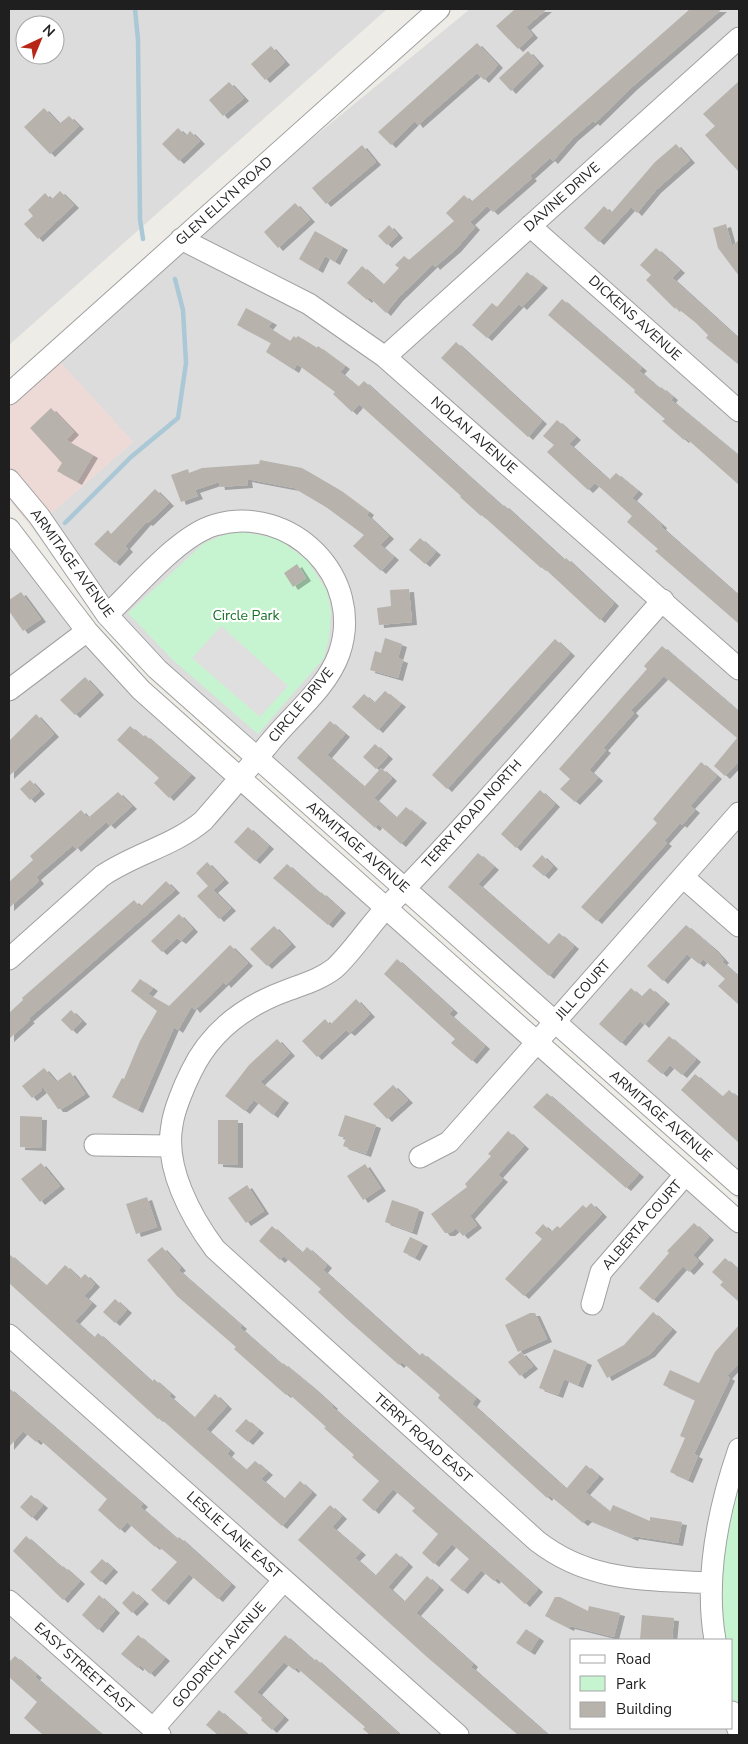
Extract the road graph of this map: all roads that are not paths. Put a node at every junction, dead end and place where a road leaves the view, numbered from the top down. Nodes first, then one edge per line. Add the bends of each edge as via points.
1 (439, 9) edge
2 (739, 38) edge
3 (530, 226) junction
4 (181, 239) junction
5 (385, 357) junction
6 (9, 394) edge
7 (739, 411) edge
8 (9, 480) edge
9 (9, 528) edge
10 (663, 600) junction
11 (108, 614) junction
12 (87, 631) junction
13 (739, 668) edge
14 (9, 690) edge
15 (257, 760) junction
16 (240, 778) junction
17 (739, 814) edge
18 (683, 877) junction
19 (406, 888) junction
20 (386, 908) junction
21 (739, 926) edge
22 (9, 960) edge
23 (554, 1023) junction
24 (536, 1042) junction
25 (96, 1145) dead end
26 (170, 1146) junction
27 (420, 1157) dead end
28 (685, 1175) junction
29 (739, 1185) edge
30 (739, 1222) edge
31 (592, 1304) dead end
32 (9, 1335) edge
33 (739, 1449) edge
34 (284, 1580) junction
35 (712, 1583) junction
36 (9, 1601) edge
37 (715, 1639) edge
38 (733, 1715) edge
39 (156, 1732) edge
40 (739, 1732) edge
41 (458, 1735) edge

1 - 4 street, GLEN ELLYN ROAD
2 - 3 street, DAVINE DRIVE
3 - 5 street, DAVINE DRIVE
3 - 7 street, DICKENS AVENUE
4 - 5 street, NOLAN AVENUE via 309,304
4 - 6 street, GLEN ELLYN ROAD
5 - 10 street, NOLAN AVENUE
8 - 11 street, ARMITAGE AVENUE via 39,516
9 - 12 street, ARMITAGE AVENUE
10 - 13 street, NOLAN AVENUE
10 - 19 street, TERRY ROAD NORTH
11 - 15 street, ARMITAGE AVENUE via 157,669
11 - 15 street, CIRCLE DRIVE via 185,541 214,525 247,521 267,523 306,542 320,555 331,571 343,603 342,643 323,682
12 - 14 street
12 - 16 street, ARMITAGE AVENUE via 141,690
15 - 16 street, CIRCLE DRIVE
15 - 19 street, ARMITAGE AVENUE
16 - 20 street, ARMITAGE AVENUE
16 - 22 street, CIRCLE DRIVE via 194,828 102,876
17 - 18 street, JILL COURT
18 - 21 street
18 - 23 street, JILL COURT
19 - 20 street, TERRY ROAD NORTH
19 - 23 street, ARMITAGE AVENUE
20 - 24 street, ARMITAGE AVENUE
20 - 26 street, TERRY ROAD NORTH via 336,967 324,976 261,1000 221,1029 204,1049 186,1083 172,1124
23 - 24 street, JILL COURT
23 - 29 street, ARMITAGE AVENUE
24 - 27 street, JILL COURT via 449,1142
24 - 28 street, ARMITAGE AVENUE
25 - 26 street
26 - 35 street, TERRY ROAD EAST via 186,1203 215,1249 537,1541 560,1558 590,1571 637,1579
28 - 30 street, ARMITAGE AVENUE
28 - 31 street, ALBERTA COURT via 601,1272
32 - 34 street, LESLIE LANE EAST
33 - 35 street via 721,1509
34 - 39 street, GOODRICH AVENUE
34 - 41 street, LESLIE LANE EAST
35 - 37 street
36 - 39 street, EASY STREET EAST
38 - 40 street

